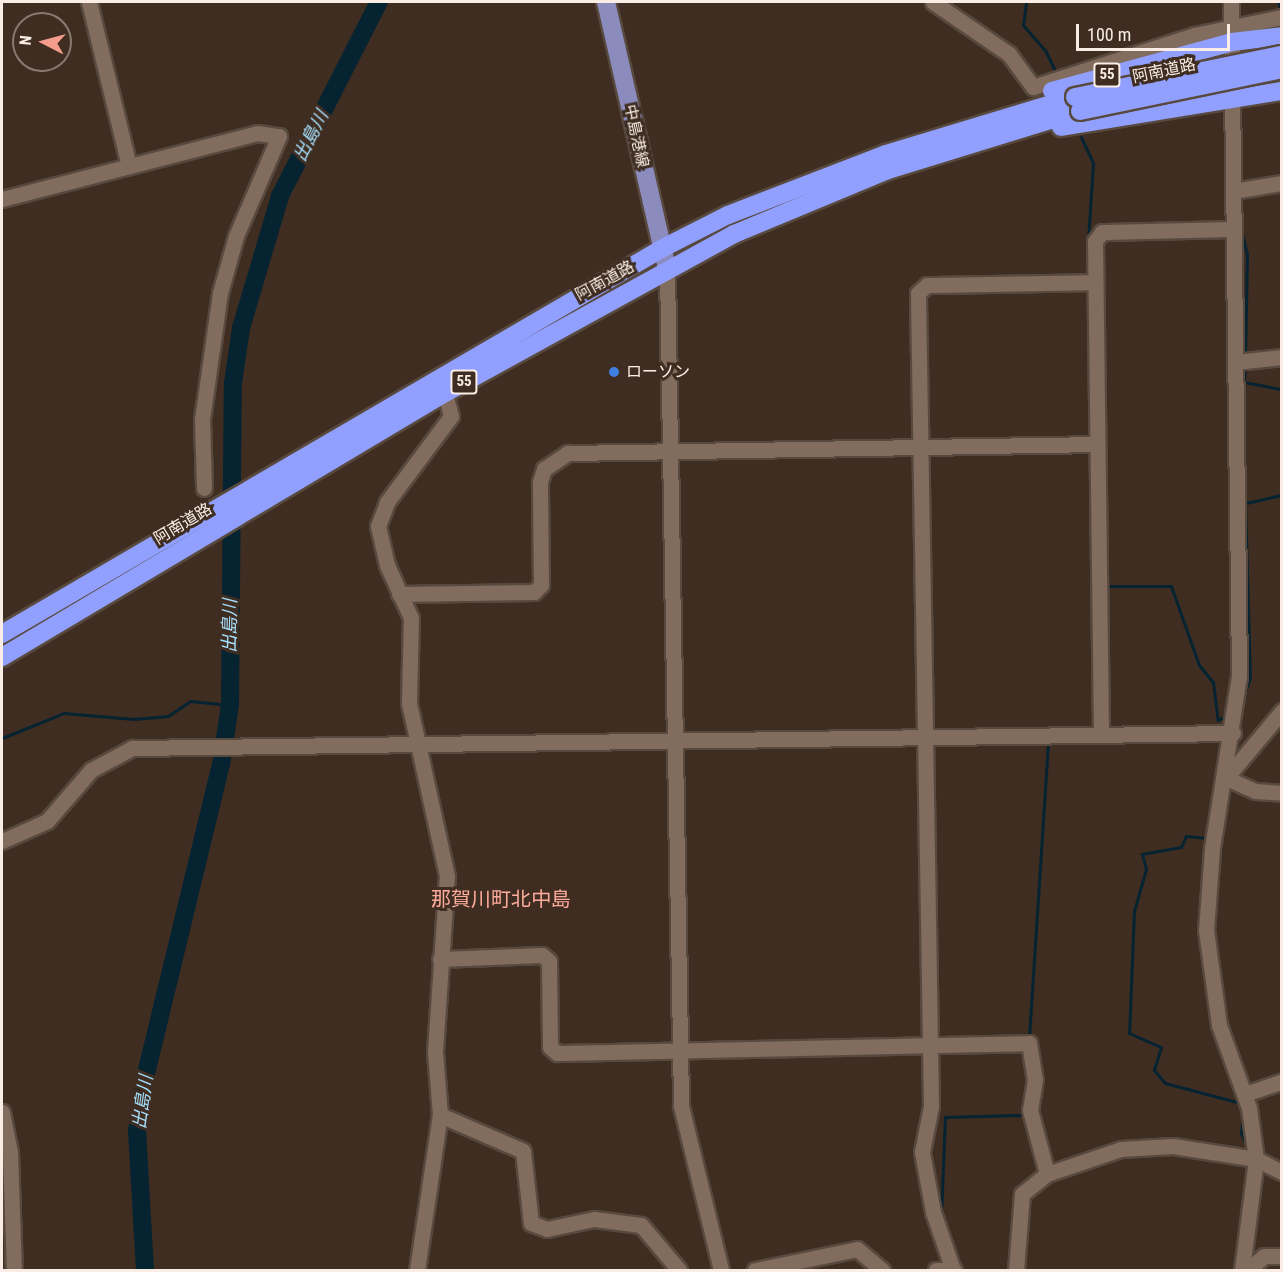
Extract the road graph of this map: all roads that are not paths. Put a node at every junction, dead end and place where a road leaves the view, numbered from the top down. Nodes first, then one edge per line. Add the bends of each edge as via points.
1 (89, 2) edge
2 (606, 2) edge
3 (933, 2) edge
4 (1231, 2) edge
5 (1281, 17) edge
6 (1232, 34) junction
7 (1281, 36) edge
8 (1196, 43) junction
9 (1281, 56) edge
10 (1281, 69) edge
11 (1281, 91) edge
12 (1233, 100) junction
13 (1077, 104) junction
14 (942, 143) junction
15 (129, 166) junction
16 (1281, 183) edge
17 (1238, 190) junction
18 (2, 199) edge
19 (1234, 229) junction
20 (660, 249) junction
21 (667, 269) junction
22 (1091, 282) junction
23 (1281, 357) edge
24 (1242, 362) junction
25 (445, 393) junction
26 (1094, 445) junction
27 (922, 448) junction
28 (670, 452) junction
29 (204, 488) dead end
30 (262, 492) junction
31 (197, 531) junction
32 (399, 594) junction
33 (2, 634) edge
34 (2, 657) edge
35 (1281, 711) edge
36 (1101, 732) junction
37 (924, 733) junction
38 (1233, 733) junction
39 (674, 738) junction
40 (417, 741) junction
41 (1226, 778) junction
42 (1281, 793) edge
43 (2, 841) edge
44 (440, 959) junction
45 (929, 1046) junction
46 (678, 1051) junction
47 (1281, 1081) edge
48 (1245, 1094) junction
49 (2, 1112) edge
50 (440, 1115) junction
51 (1256, 1159) junction
52 (1281, 1172) edge
53 (1047, 1174) junction
54 (6, 1181) edge
55 (1281, 1256) edge
56 (14, 1270) edge
57 (417, 1270) edge
58 (679, 1270) edge
59 (721, 1270) edge
60 (755, 1270) edge
61 (882, 1270) edge
62 (936, 1270) edge
63 (953, 1270) edge
64 (1016, 1270) edge
65 (1242, 1270) edge
66 (1248, 1270) edge

1 - 15 street
2 - 20 main road, 中島港線
3 - 8 street via 1009,54 1033,87
4 - 6 street
5 - 6 street
6 - 7 highway, 55
6 - 8 highway, 55
6 - 12 street
8 - 14 highway, 55 via 1058,88
9 - 13 highway, 阿南道路 / 55, bridge
10 - 13 highway, 阿南道路 / 55, bridge
11 - 12 highway, 55
12 - 14 highway, 55
12 - 17 street
13 - 14 highway, 阿南道路 / 55
14 - 20 highway, 阿南道路 / 55 via 728,215
14 - 21 highway, 阿南道路 / 55
15 - 18 street
15 - 29 street via 257,133 279,136 236,236 220,293 202,419
16 - 17 street
17 - 19 street
19 - 22 street via 1102,232 1095,241
19 - 24 street
20 - 21 main road, 中島港線
20 - 30 highway, 阿南道路 / 55
21 - 25 highway, 阿南道路 / 55
21 - 28 street
22 - 26 street
22 - 27 street via 927,285 918,293
23 - 24 street
24 - 38 street via 1239,676
25 - 30 highway, 阿南道路 / 55
25 - 32 street via 451,416 380,513 387,565
26 - 27 street
26 - 36 street
27 - 28 street
27 - 37 street
28 - 32 street via 568,453 544,470 541,585 534,592
28 - 39 street
30 - 31 highway, 阿南道路 / 55
31 - 33 highway, 阿南道路 / 55
31 - 34 highway, 阿南道路 / 55
32 - 40 street via 414,637 407,674
35 - 41 street
36 - 37 street
36 - 38 street
37 - 39 street
37 - 45 street
38 - 41 street
39 - 40 street
39 - 46 street
40 - 43 street via 132,748 111,755 47,821
40 - 44 street via 445,852
41 - 42 street via 1255,791
41 - 48 street via 1212,849 1206,930 1225,1051
44 - 46 street via 542,955 549,961 550,1047 557,1053
44 - 50 street via 435,1051
45 - 46 street
45 - 53 street via 1029,1043 1035,1079 1030,1110
45 - 63 street via 931,1120 922,1152 933,1212
46 - 59 street via 681,1122
47 - 48 street
48 - 51 street
49 - 54 street
50 - 57 street
50 - 58 street via 523,1151 531,1223 548,1229 594,1219 641,1225
51 - 52 street
51 - 53 street via 1173,1146 1121,1149
51 - 65 street
53 - 64 street via 1022,1194
54 - 56 street
55 - 66 street via 1256,1259
60 - 61 street via 857,1249
62 - 63 street

